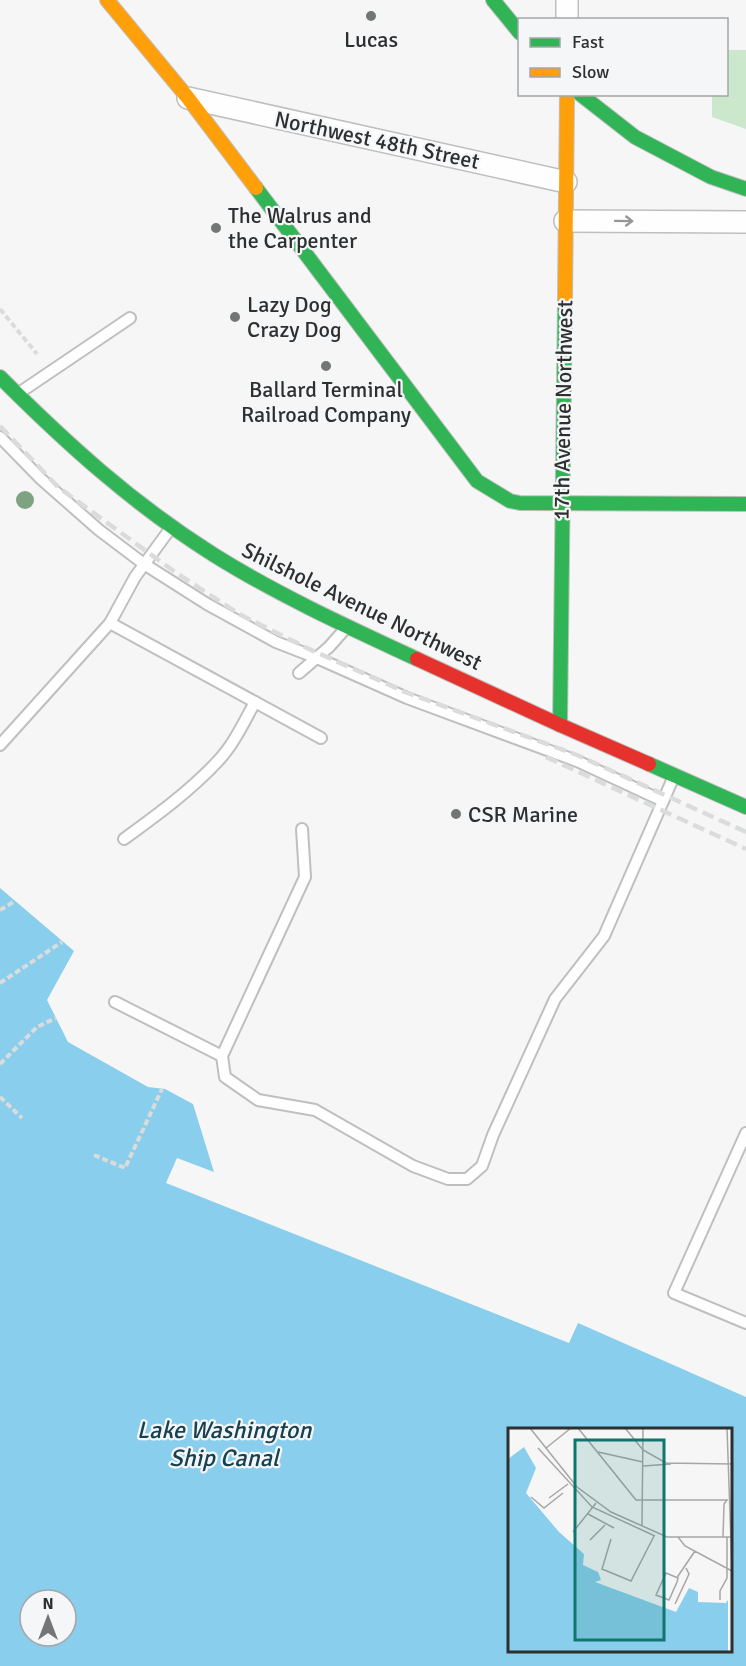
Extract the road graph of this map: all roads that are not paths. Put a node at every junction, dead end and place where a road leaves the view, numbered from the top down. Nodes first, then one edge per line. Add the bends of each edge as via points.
1 (107, 0) edge
2 (567, 0) edge
3 (505, 4) edge
4 (567, 18) edge
5 (518, 31) edge
6 (567, 96) edge
7 (583, 96) edge
8 (188, 98) junction
9 (566, 182) junction
10 (746, 189) edge
11 (565, 221) junction
12 (746, 222) edge
13 (130, 318) dead end
14 (0, 377) edge
15 (16, 394) junction
16 (0, 437) edge
17 (562, 504) junction
18 (746, 504) edge
19 (172, 526) junction
20 (144, 564) junction
21 (110, 623) junction
22 (347, 626) junction
23 (317, 658) junction
24 (299, 673) dead end
25 (255, 702) junction
26 (560, 725) junction
27 (321, 738) dead end
28 (0, 745) edge
29 (675, 776) junction
30 (663, 801) junction
31 (746, 807) edge
32 (302, 829) dead end
33 (124, 839) dead end
34 (115, 1002) dead end
35 (222, 1056) junction
36 (746, 1133) edge
37 (746, 1323) edge

1 - 8 street
2 - 4 street
3 - 5 street
6 - 9 street, 17th Avenue Northwest
7 - 10 street via 634,136 711,177
8 - 9 street, Northwest 48th Street
8 - 17 street via 477,481 510,501
9 - 11 street, 17th Avenue Northwest
11 -> 12 street
11 - 17 street, 17th Avenue Northwest
13 - 15 lane
14 - 15 street, Shilshole Avenue Northwest
15 - 19 street, Shilshole Avenue Northwest via 82,456
16 - 20 lane via 41,479
17 - 18 street
17 - 26 street, 17th Avenue Northwest
19 - 20 lane
19 - 22 street, Shilshole Avenue Northwest via 257,580
20 - 21 lane
20 - 23 lane via 276,642
21 - 25 lane
21 - 28 lane
22 - 23 lane
22 - 26 street, Shilshole Avenue Northwest
23 - 24 lane
23 - 30 lane via 407,698 577,761
25 - 27 lane
25 - 33 lane via 219,760 165,809
26 - 29 street, Shilshole Avenue Northwest
29 - 30 lane
29 - 31 street, Shilshole Avenue Northwest
30 - 35 lane via 604,936 555,999 482,1166 467,1179 448,1179 413,1166 315,1110 258,1100 225,1077
32 - 35 lane via 305,877
34 - 35 lane
36 - 37 lane via 674,1293

